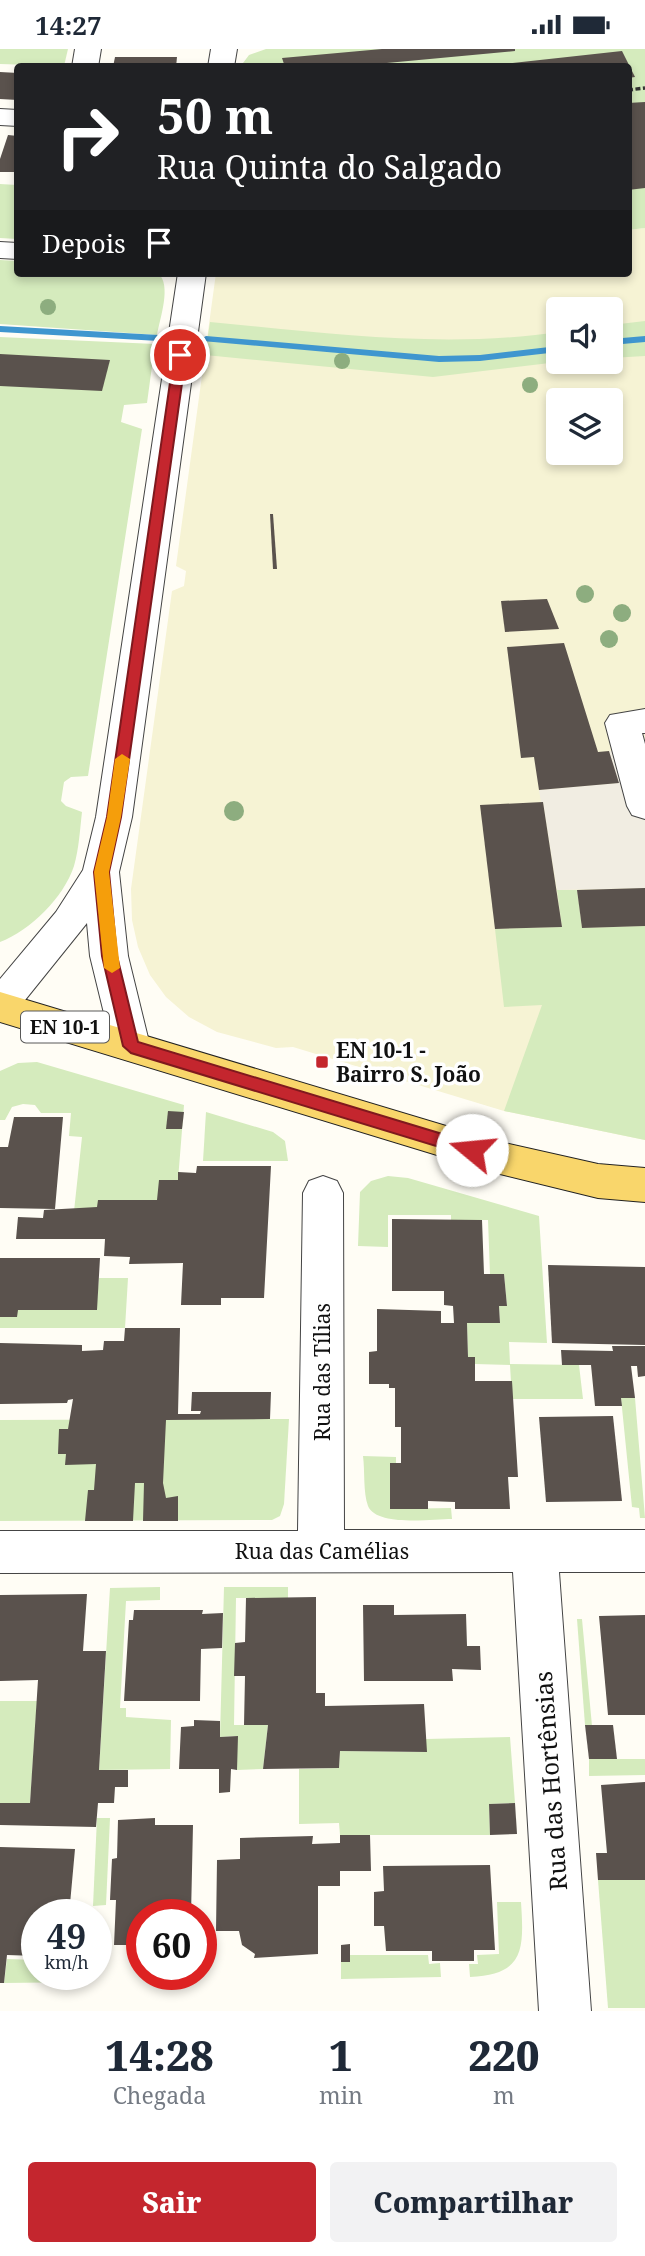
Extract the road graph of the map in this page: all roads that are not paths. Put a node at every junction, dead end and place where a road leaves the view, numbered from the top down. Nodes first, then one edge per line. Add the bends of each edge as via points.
1 (191, 277) edge
2 (645, 721) edge
3 (645, 806) edge
4 (101, 872) junction
5 (0, 1006) edge
6 (131, 1046) junction
7 (645, 1185) edge
8 (323, 1193) dead end
9 (321, 1550) junction
10 (535, 1551) junction
11 (645, 1551) edge
12 (0, 1552) edge
13 (565, 2011) edge

1 - 4 street via 114,817
2 - 3 street via 622,723
4 - 5 street via 69,922
4 - 6 street via 109,956
5 - 6 main road, EN 10-1
6 - 7 main road, EN 10-1 via 496,1157 598,1181
8 - 9 street, Rua das Tílias
9 - 10 street, Rua das Camélias
9 - 12 street, Rua das Camélias
10 - 11 street, Rua das Camélias
10 - 13 street, Rua das Hortênsias

